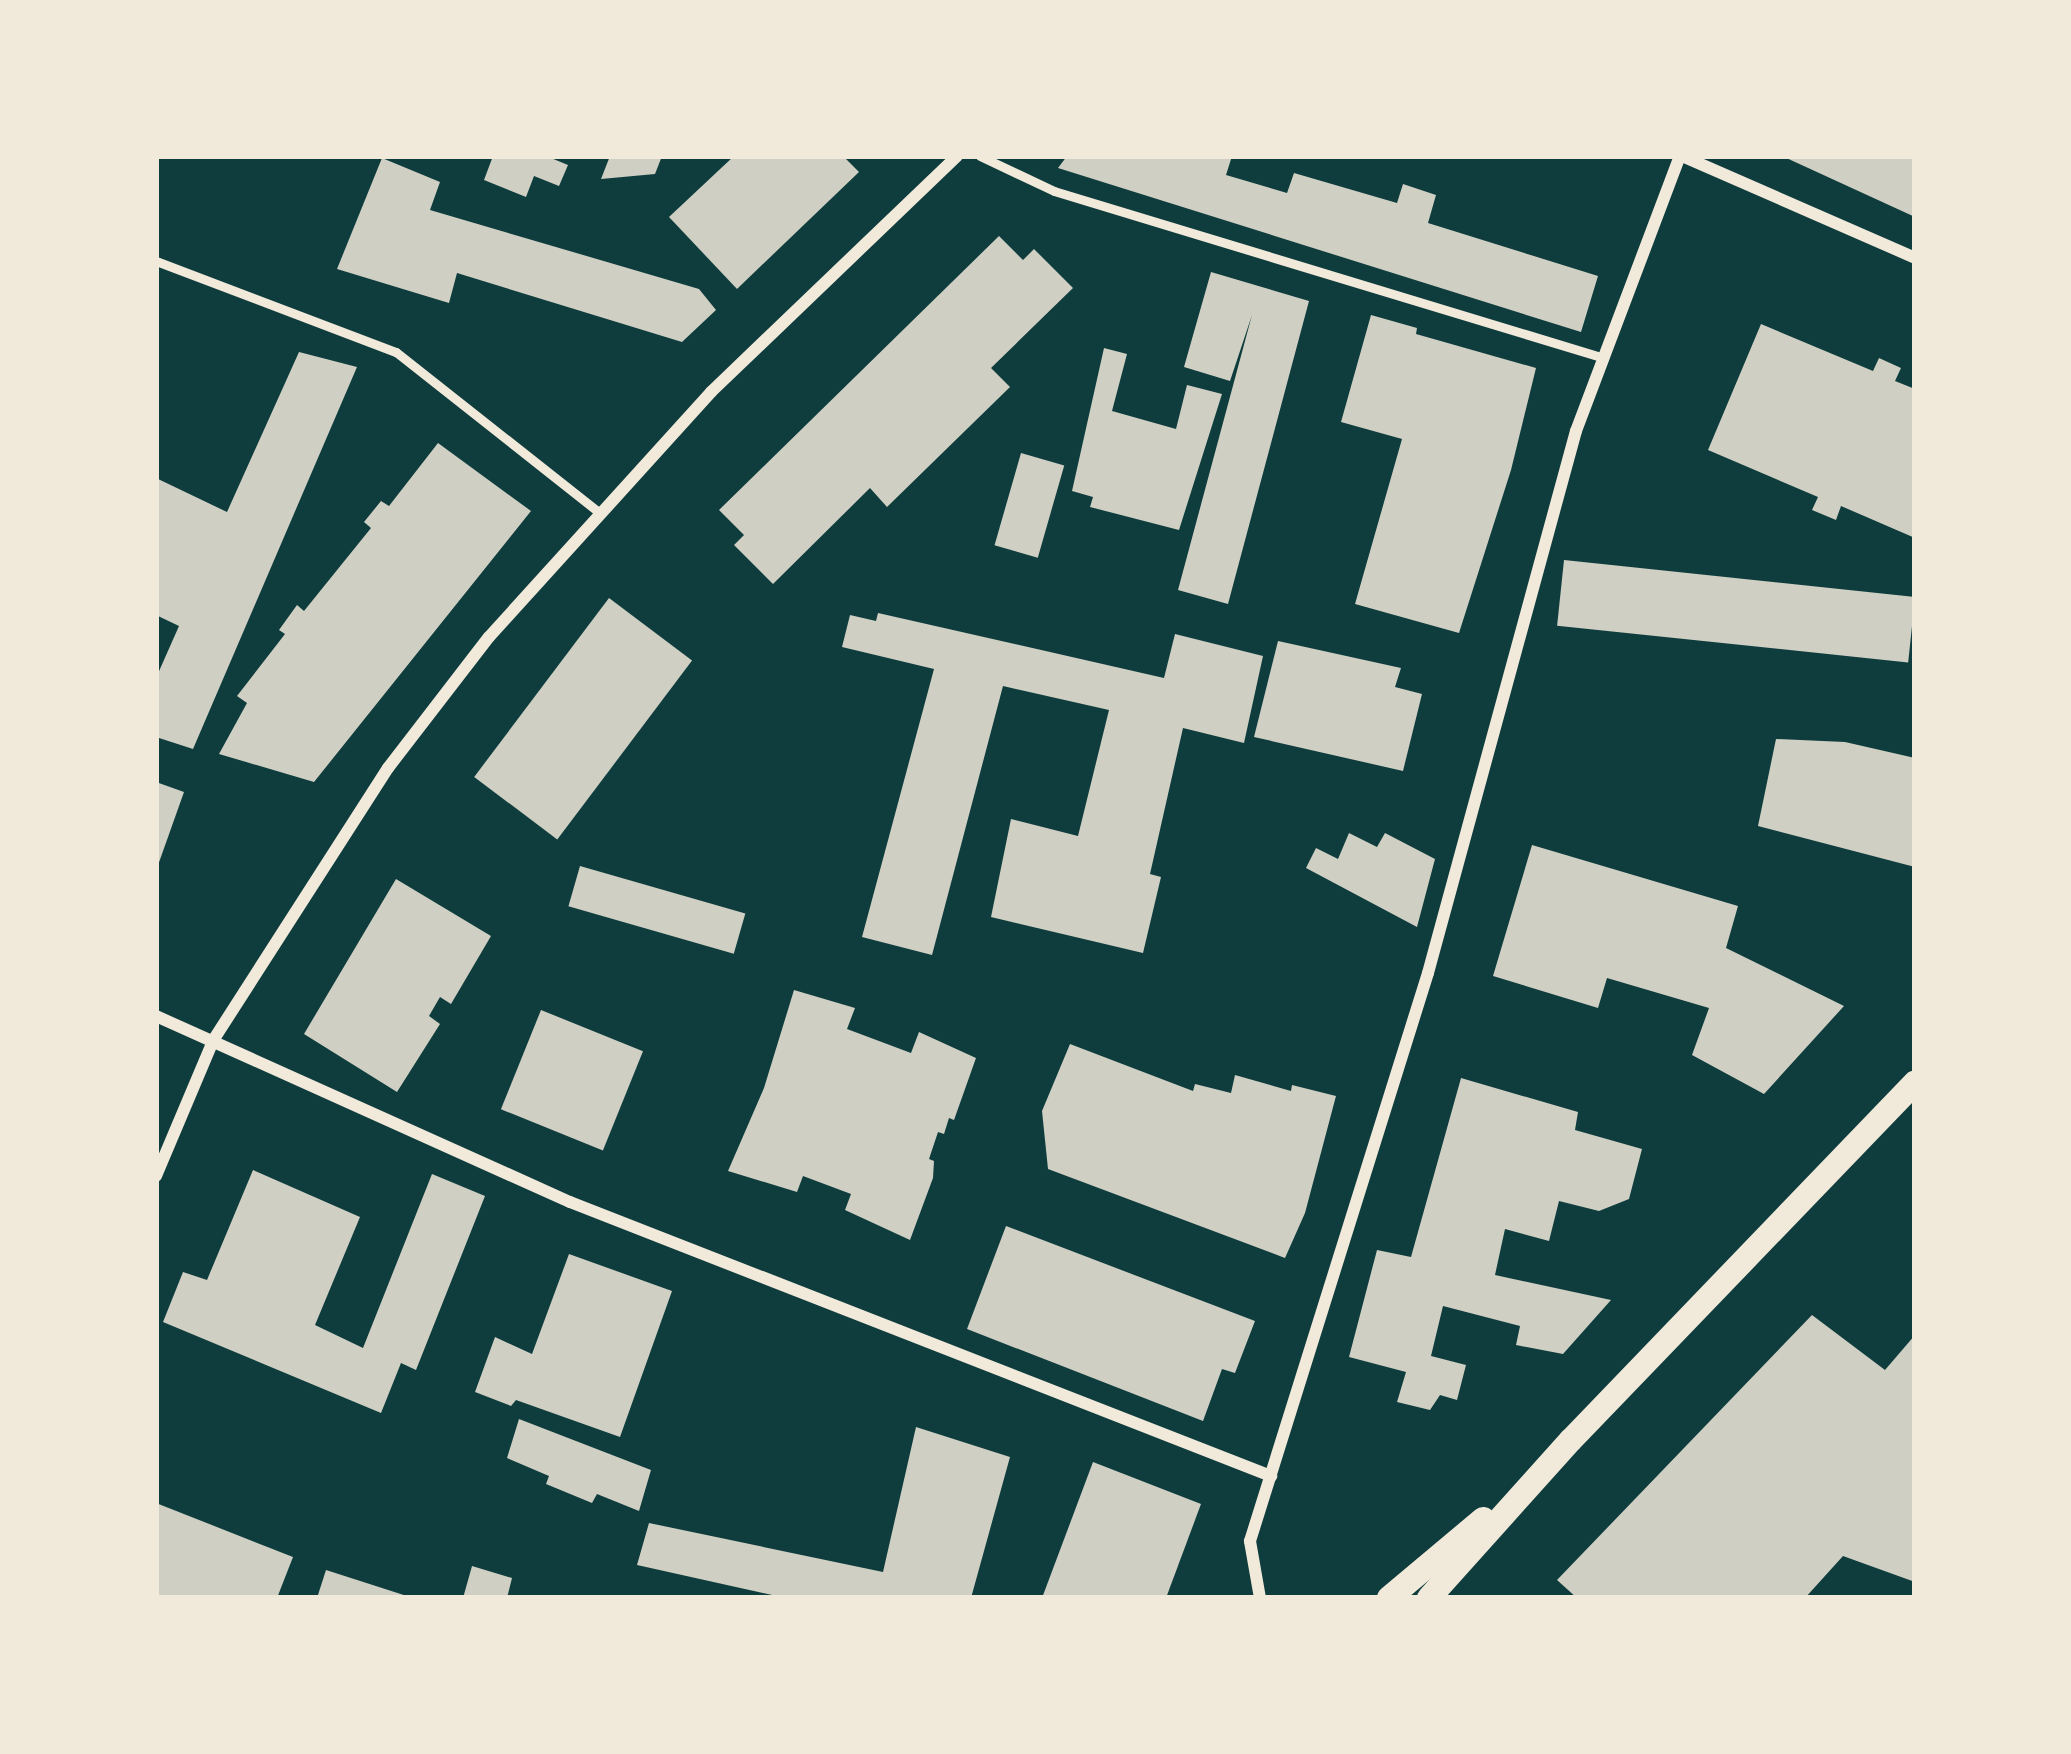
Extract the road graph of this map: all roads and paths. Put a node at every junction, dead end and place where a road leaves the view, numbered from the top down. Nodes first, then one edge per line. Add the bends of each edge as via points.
1 (957, 156) edge
2 (980, 156) edge
3 (1681, 156) edge
4 (1915, 258) edge
5 (156, 261) edge
6 (1604, 358) junction
7 (600, 513) junction
8 (156, 1016) edge
9 (214, 1039) junction
10 (1915, 1083) edge
11 (156, 1176) edge
12 (1550, 1464) junction
13 (1271, 1476) junction
14 (1260, 1598) edge
15 (1389, 1598) edge
16 (1429, 1598) edge

1 - 7 street via 711,392
2 - 6 lane via 1054,191
3 - 4 street
3 - 6 street
5 - 7 lane via 397,352
6 - 13 street via 1576,431 1428,973
7 - 9 street via 489,637 388,768
8 - 9 street
9 - 11 street
9 - 13 street via 570,1202
10 - 12 main road
12 - 15 main road
12 - 16 main road
13 - 14 street via 1250,1541

